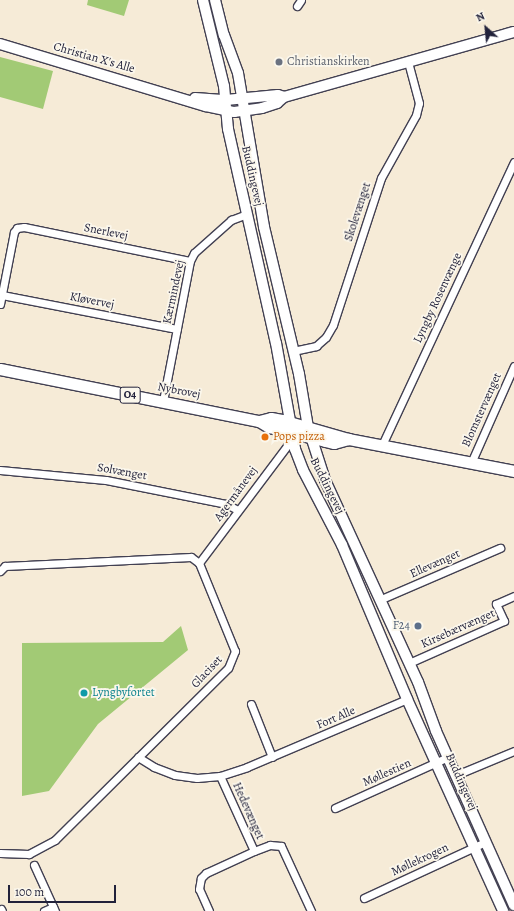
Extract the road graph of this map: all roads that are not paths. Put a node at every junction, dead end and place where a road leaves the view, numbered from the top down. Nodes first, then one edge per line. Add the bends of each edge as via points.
1 (203, 0) edge
2 (215, 0) edge
3 (514, 32) edge
4 (0, 44) edge
5 (408, 62) junction
6 (284, 97) junction
7 (243, 100) junction
8 (226, 106) junction
9 (244, 110) junction
10 (514, 162) edge
11 (247, 214) junction
12 (190, 261) junction
13 (2, 295) junction
14 (0, 304) edge
15 (177, 329) junction
16 (294, 351) junction
17 (514, 366) edge
18 (0, 369) edge
19 (163, 401) junction
20 (291, 431) junction
21 (310, 432) junction
22 (382, 445) junction
23 (471, 463) junction
24 (0, 470) edge
25 (514, 471) edge
26 (238, 510) junction
27 (500, 548) dead end
28 (199, 563) junction
29 (0, 571) edge
30 (514, 596) edge
31 (379, 600) junction
32 (409, 663) junction
33 (407, 699) junction
34 (251, 704) dead end
35 (514, 750) edge
36 (138, 757) junction
37 (272, 757) junction
38 (448, 757) junction
39 (437, 762) junction
40 (456, 774) junction
41 (220, 776) junction
42 (335, 808) dead end
43 (485, 842) junction
44 (475, 846) junction
45 (254, 851) junction
46 (0, 853) edge
47 (34, 865) dead end
48 (364, 898) dead end
49 (514, 904) edge
50 (54, 909) edge
51 (44, 911) edge
52 (209, 911) edge
53 (311, 911) edge
54 (503, 911) edge

1 - 8 street, Buddingevej
2 - 7 street, Buddingevej via 238,73
3 - 5 street, Christian X's Alle
4 - 8 street, Christian X's Alle
5 - 6 street, Christian X's Alle
5 - 16 street, Skolevænget via 419,103 416,115 381,178 333,325 326,337 316,346
6 - 7 street, Christian X's Alle via 278,95
6 - 9 street, Christian X's Alle via 267,106
7 - 8 street, Christian X's Alle
7 - 9 street, Buddingevej
8 - 9 street, Christian X's Alle
8 - 11 street, Buddingevej
9 - 16 street, Buddingevej via 259,205
10 - 22 street, Lyngby Rosenvænge
11 - 12 street, Kærmindevej via 231,220 194,253
11 - 20 street, Buddingevej via 276,343
12 - 13 street, Snerlevej via 24,227 17,228 14,232
12 - 15 street, Kærmindevej
13 - 14 street
13 - 15 street, Kløvervej
15 - 19 street, Kærmindevej
16 - 21 street, Buddingevej
17 - 23 street, Blomstervænget
18 - 19 main road, Nybrovej / O4
19 - 20 main road, Nybrovej / O4 via 259,421 269,427
20 - 21 main road, Nybrovej / O4
20 - 26 street, Agermånevej
20 - 33 street, Buddingevej via 303,470 342,545
21 - 22 main road, Nybrovej / O4 via 334,443 348,439
21 - 31 street, Buddingevej via 325,480
22 - 23 main road, Nybrovej / O4
23 - 25 main road, Nybrovej / O4
24 - 26 street, Solvænget via 106,480 226,504
26 - 28 street, Agermånevej
27 - 31 street, Ellevænget
28 - 29 street via 191,557 6,566
28 - 36 street, Glaciset via 233,642 233,659 228,668
30 - 32 street, Kirsebærvænget via 496,604 504,621
31 - 32 street, Buddingevej
32 - 38 street, Buddingevej
33 - 37 street, Fort Alle
33 - 39 street, Buddingevej
34 - 37 street
35 - 40 street
36 - 41 street, Fort Alle via 175,775 197,778
36 - 46 street, Glaciset via 55,840 29,854
37 - 41 street, Fort Alle
38 - 39 street, Møllestien
38 - 40 street, Buddingevej
39 - 42 street, Møllestien
39 - 44 street, Buddingevej
40 - 43 street, Buddingevej
41 - 45 street, Hedevænget
43 - 44 street, Møllekrogen
43 - 49 street, Buddingevej
44 - 48 street, Møllekrogen
44 - 54 street, Buddingevej
45 - 52 street via 206,873 201,878 199,889
45 - 53 street, Hedevænget via 270,845 281,846
47 - 50 street
50 - 51 street

